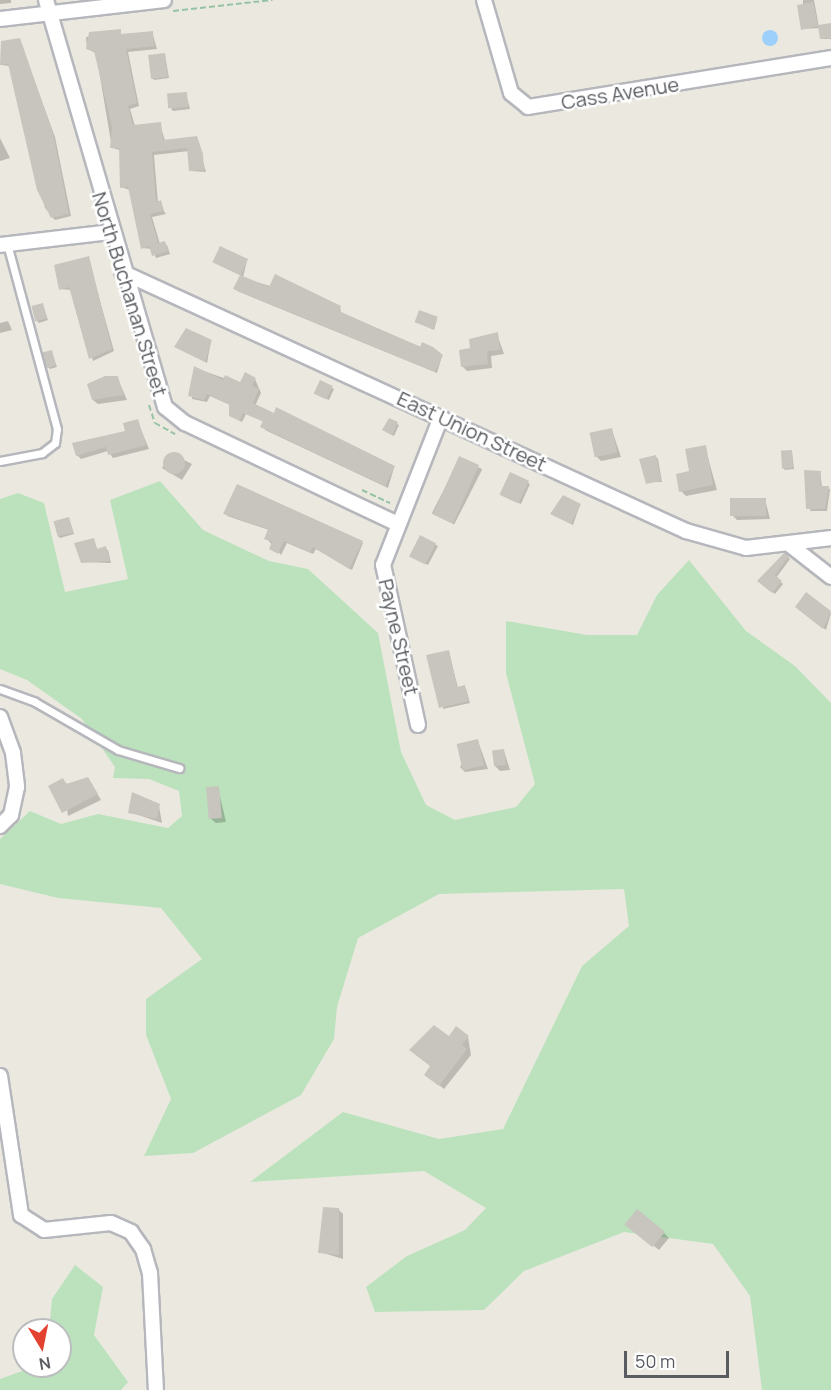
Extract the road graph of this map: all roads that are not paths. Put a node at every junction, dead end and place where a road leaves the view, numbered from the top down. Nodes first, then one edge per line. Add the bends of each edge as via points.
1 (164, 0) edge
2 (484, 0) edge
3 (48, 7) edge
4 (0, 20) edge
5 (831, 58) edge
6 (111, 232) junction
7 (3, 245) edge
8 (122, 272) junction
9 (441, 417) junction
10 (0, 460) edge
11 (396, 523) junction
12 (831, 538) edge
13 (790, 545) junction
14 (831, 577) edge
15 (0, 689) edge
16 (0, 717) edge
17 (418, 725) dead end
18 (179, 768) dead end
19 (0, 826) edge
20 (0, 1076) edge
21 (156, 1390) edge

1 - 3 street
2 - 5 street, Cass Avenue via 510,93 528,107
3 - 4 street
3 - 6 street, North Buchanan Street
6 - 7 street
6 - 8 street, North Buchanan Street
7 - 10 lane via 57,429 56,443 42,453
8 - 9 street, East Union Street
8 - 11 street, North Buchanan Street via 160,395 173,416
9 - 11 street, Payne Street
9 - 13 street, East Union Street via 686,531 746,548
11 - 17 street, Payne Street via 383,574
12 - 13 street, East Union Street
13 - 14 street
15 - 18 lane via 35,702 118,750
16 - 19 street via 13,753 17,787 11,815
20 - 21 street via 21,1215 44,1230 111,1223 130,1232 143,1249 150,1273

